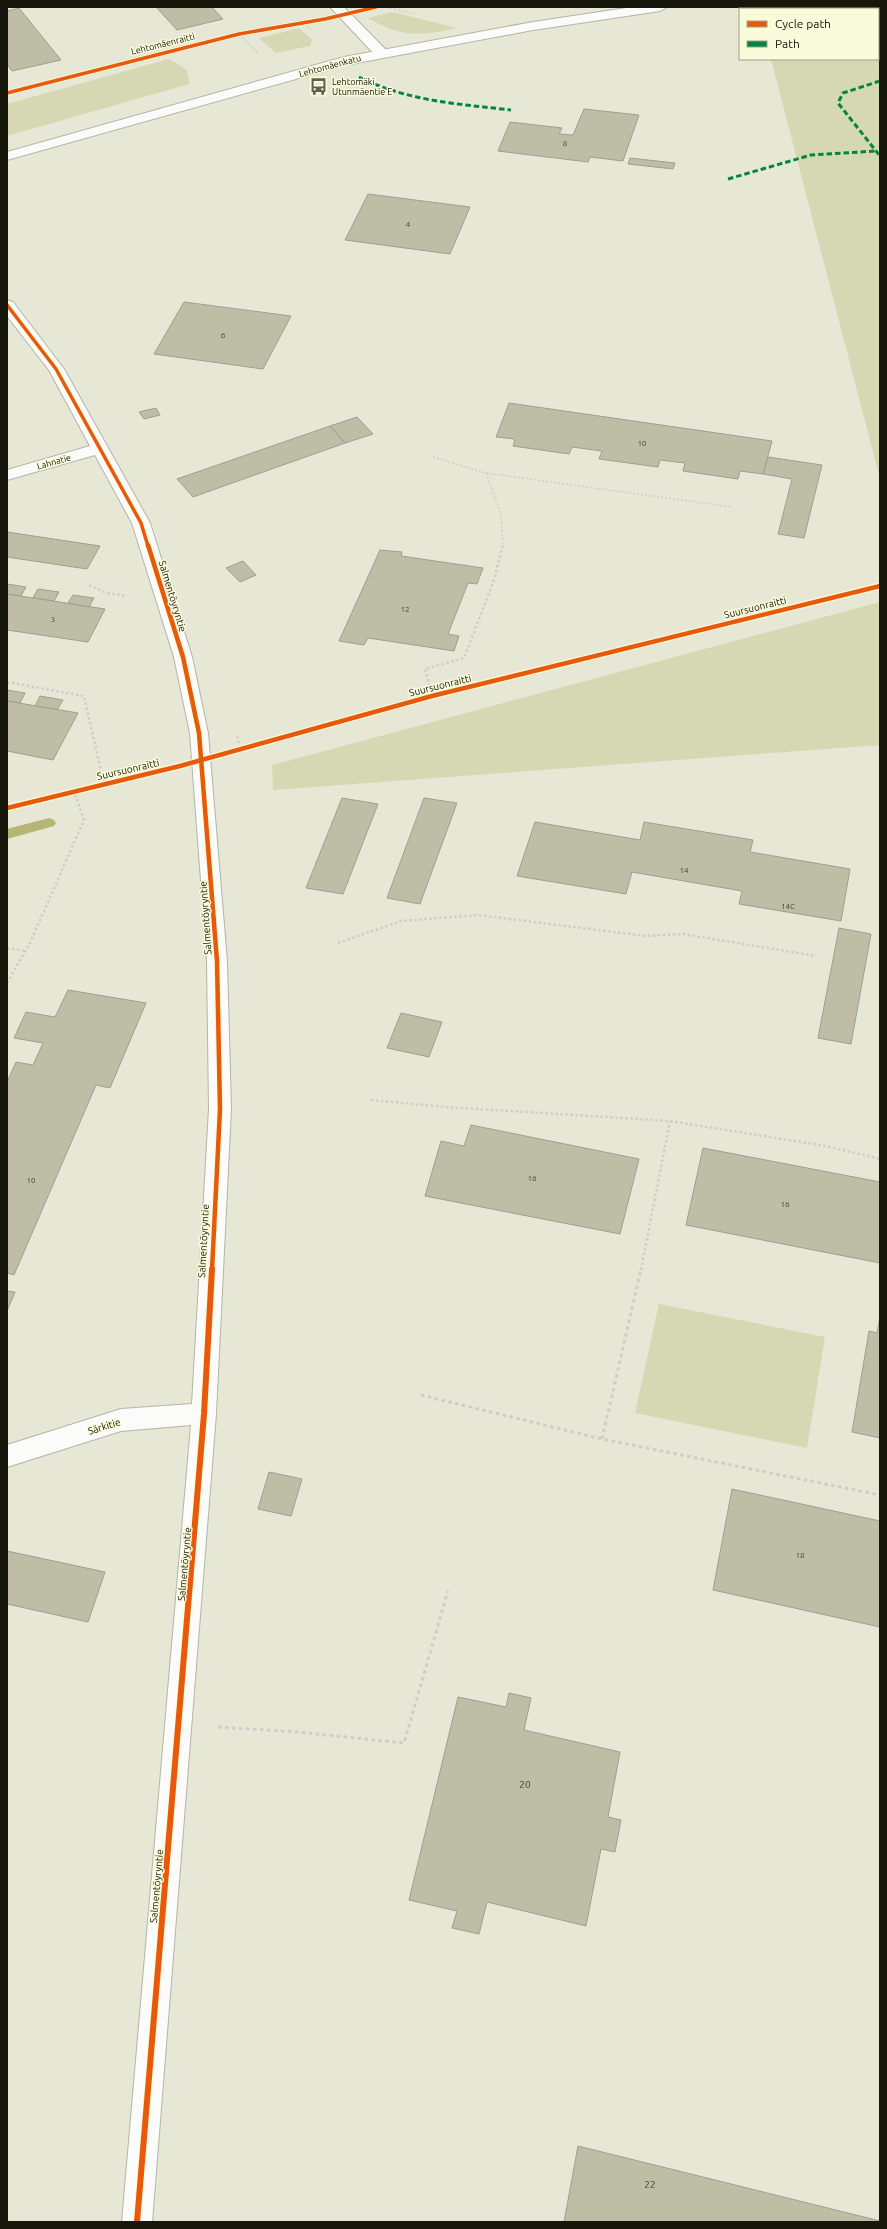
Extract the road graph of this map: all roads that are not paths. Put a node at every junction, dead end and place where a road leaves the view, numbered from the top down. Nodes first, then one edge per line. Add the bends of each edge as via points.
1 (660, 7) edge
2 (340, 11) edge
3 (381, 53) junction
4 (7, 156) edge
5 (7, 305) edge
6 (101, 448) junction
7 (7, 475) edge
8 (204, 1414) junction
9 (7, 1456) edge
10 (137, 2222) edge

1 - 3 street, Lehtomäenkatu
2 - 3 street
3 - 4 street, Lehtomäenkatu via 344,61
5 - 6 street, Salmentöyryntie via 56,369
6 - 7 street, Lahnatie
6 - 8 street, Salmentöyryntie via 141,523 183,657 202,760 217,961 220,1108
8 - 9 street, Särkitie via 121,1420
8 - 10 street, Salmentöyryntie

